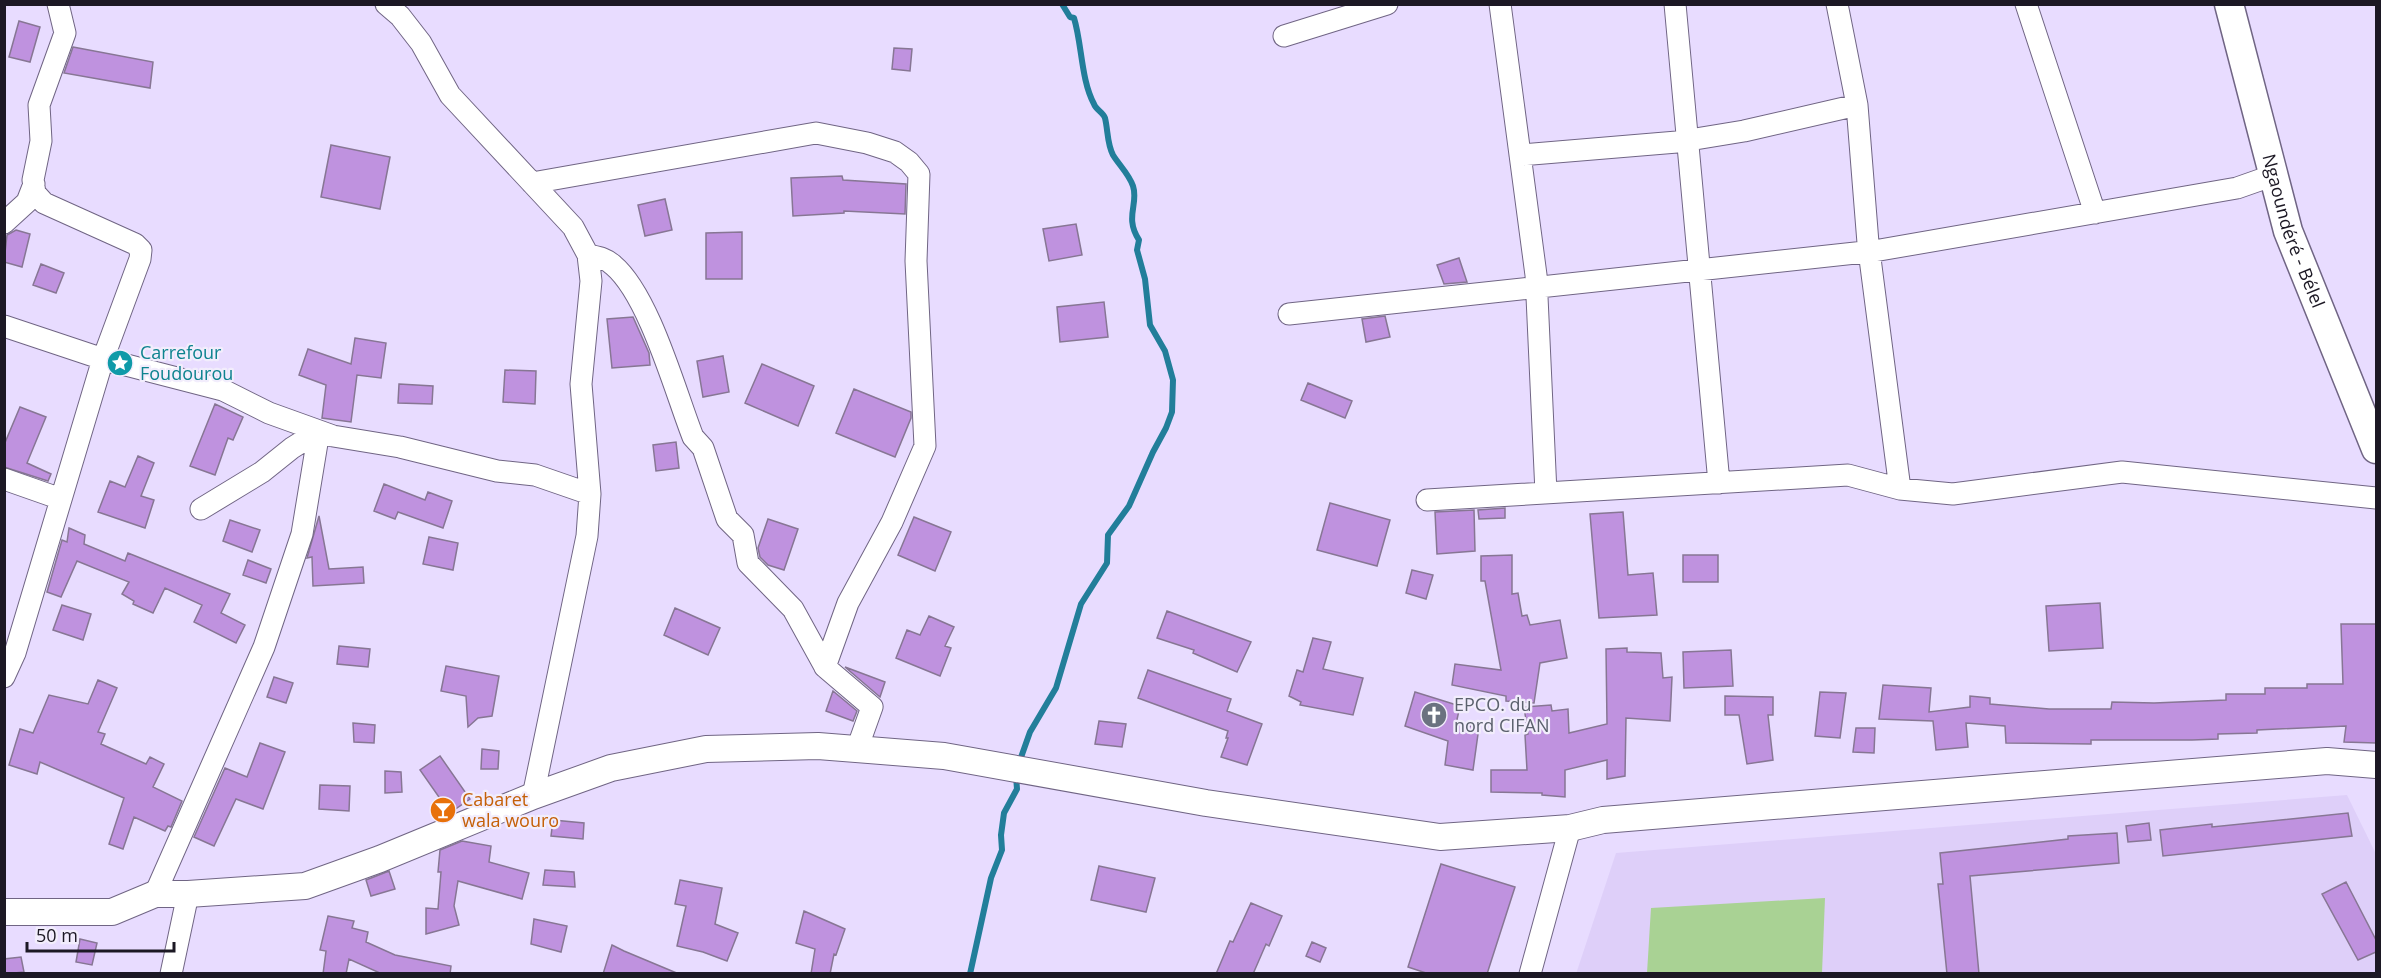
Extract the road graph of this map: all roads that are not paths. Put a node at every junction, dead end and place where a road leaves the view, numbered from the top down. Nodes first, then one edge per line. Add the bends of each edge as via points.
1 (58, 4) edge
2 (386, 4) edge
3 (1387, 4) edge
4 (1500, 4) edge
5 (1675, 4) edge
6 (1837, 4) edge
7 (2026, 4) edge
8 (2229, 4) edge
9 (1284, 36) dead end
10 (1857, 105) junction
11 (1688, 140) junction
12 (1520, 155) junction
13 (2274, 175) junction
14 (532, 183) junction
15 (34, 184) junction
16 (2095, 213) junction
17 (4, 223) edge
18 (1869, 252) junction
19 (588, 255) junction
20 (1699, 270) junction
21 (1537, 288) junction
22 (1289, 314) dead end
23 (4, 326) edge
24 (103, 359) junction
25 (320, 431) junction
26 (2376, 449) edge
27 (4, 478) edge
28 (1719, 483) junction
29 (1900, 489) junction
30 (1546, 493) junction
31 (590, 494) junction
32 (2376, 498) edge
33 (61, 499) junction
34 (1427, 501) dead end
35 (201, 509) dead end
36 (825, 667) junction
37 (4, 677) edge
38 (857, 749) junction
39 (2376, 765) edge
40 (533, 796) junction
41 (1570, 828) junction
42 (155, 894) junction
43 (188, 894) junction
44 (4, 912) edge
45 (171, 974) edge
46 (1530, 974) edge

1 - 15 street via 65,33 39,105 41,141
2 - 14 street via 421,43 450,95
3 - 9 street
4 - 12 street
5 - 11 street
6 - 10 street
7 - 16 street
8 - 13 main road, Ngaoundéré - Bélel
10 - 11 street
10 - 18 street
11 - 12 street
11 - 20 street
12 - 21 street
13 - 16 street via 2237,188
13 - 26 main road, Ngaoundéré - Bélel via 2288,231
14 - 19 street via 573,227
14 - 36 street via 816,133 895,152 919,174 916,261 925,446 892,522 848,603
15 - 17 street via 27,202
15 - 24 street via 35,193 44,203 141,250
16 - 18 street
18 - 20 street
18 - 29 street
19 - 31 street via 591,281 581,384
19 - 36 street via 614,265 638,297 693,436 704,448 727,519 743,535 748,563 793,609
20 - 21 street
20 - 28 street
21 - 22 street
21 - 30 street
23 - 24 street
24 - 25 street via 223,390 269,413
24 - 33 street
25 - 31 street via 497,471 535,475
25 - 35 street
25 - 42 street via 302,534 264,647
27 - 33 street
28 - 29 street via 1848,476
28 - 30 street
29 - 32 street via 1953,494 2122,472
30 - 34 street
31 - 40 street via 587,536
33 - 37 street via 15,653
36 - 38 street via 872,707
38 - 40 street via 706,749 611,768
38 - 41 street via 944,756 1206,803 1440,837
39 - 41 street via 2327,761 2234,768 1603,820
40 - 43 street via 305,886
41 - 46 street
42 - 43 street
42 - 44 street via 112,912
43 - 45 street

